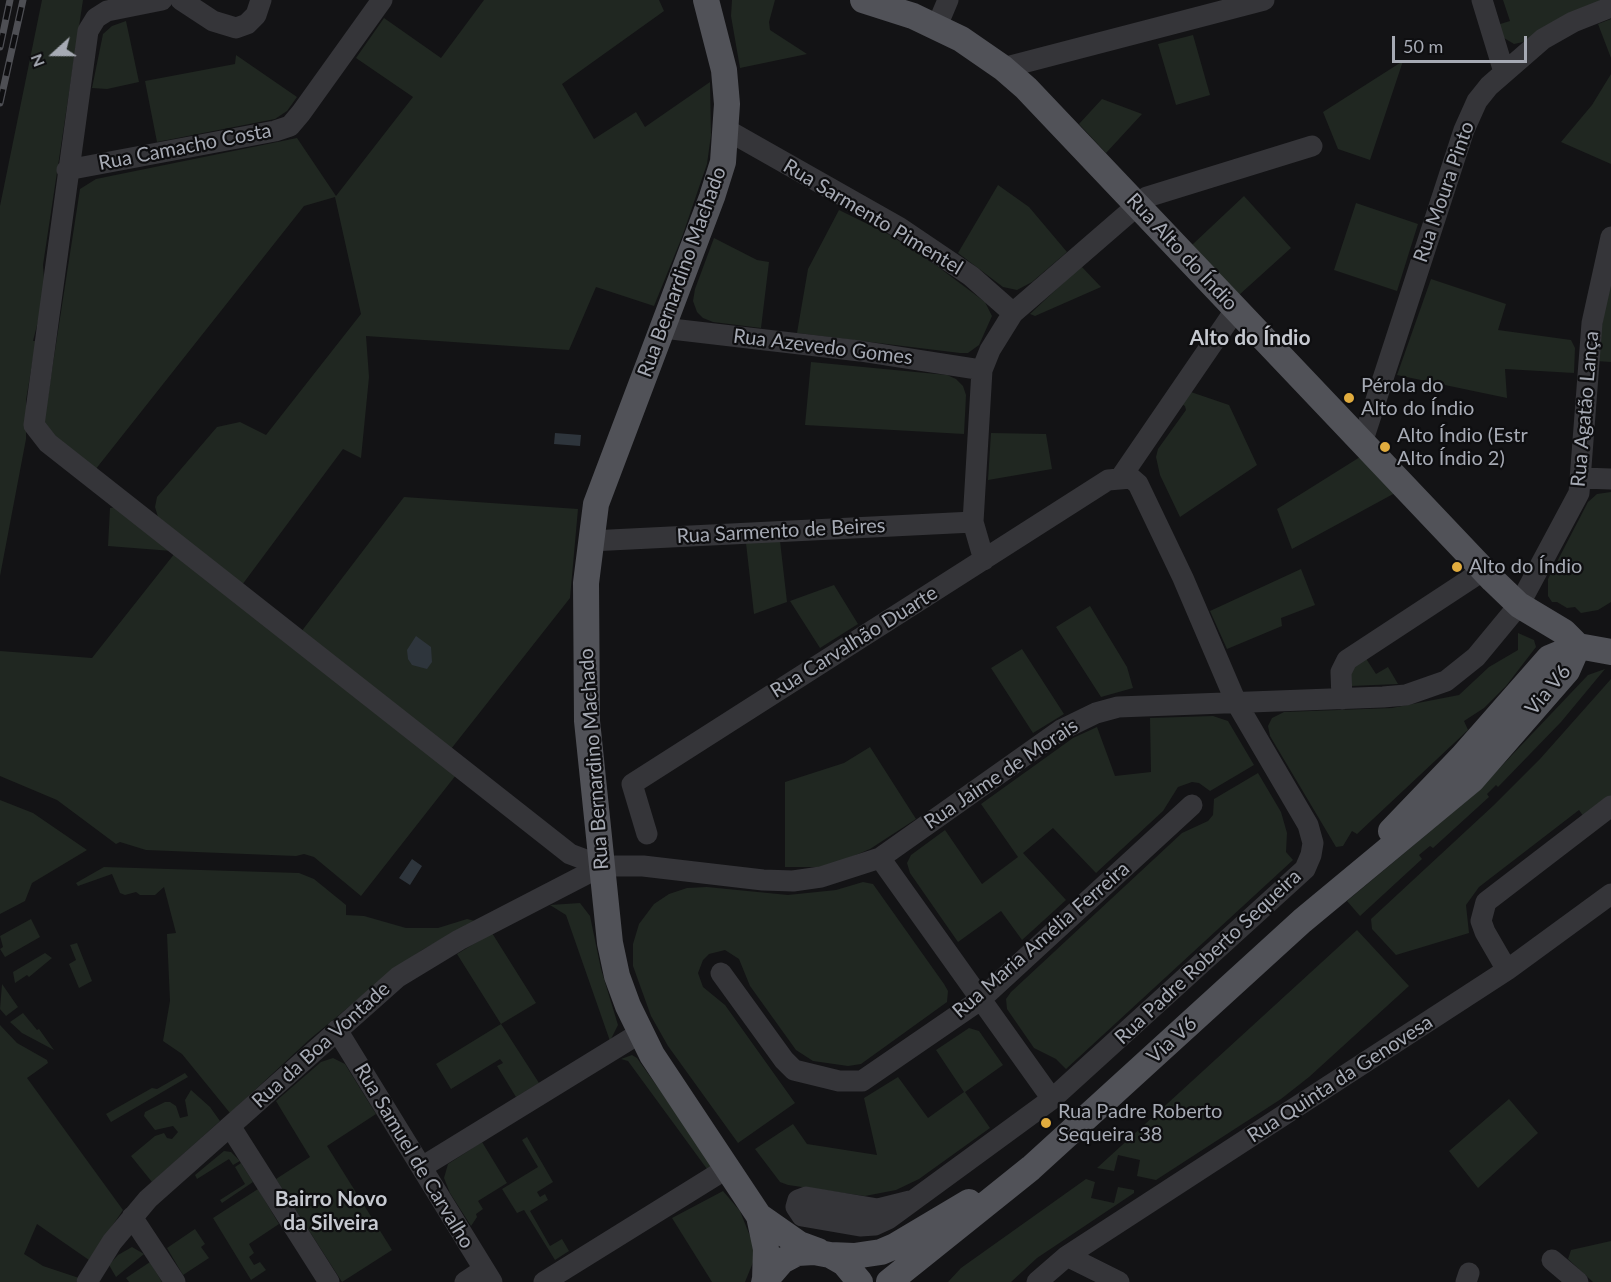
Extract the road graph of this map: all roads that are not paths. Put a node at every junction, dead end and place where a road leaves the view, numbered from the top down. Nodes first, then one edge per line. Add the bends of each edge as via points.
1 (162, 0) edge
2 (181, 0) edge
3 (261, 0) edge
4 (382, 0) edge
5 (706, 0) edge
6 (863, 0) edge
7 (948, 0) edge
8 (1264, 0) edge
9 (1482, 0) edge
10 (1611, 7) edge
11 (937, 26) junction
12 (1003, 68) junction
13 (1504, 72) junction
14 (727, 130) junction
15 (1312, 146) dead end
16 (67, 170) junction
17 (1136, 204) junction
18 (1611, 237) edge
19 (1236, 309) junction
20 (1013, 313) junction
21 (663, 327) junction
22 (982, 370) junction
23 (1362, 442) junction
24 (1121, 477) junction
25 (1582, 478) junction
26 (1611, 479) edge
27 (973, 522) junction
28 (590, 541) junction
29 (984, 560) junction
30 (1484, 570) junction
31 (1519, 605) junction
32 (1578, 646) junction
33 (1611, 652) edge
34 (1342, 699) junction
35 (1236, 702) junction
36 (1192, 805) dead end
37 (1611, 806) edge
38 (647, 834) dead end
39 (880, 858) junction
40 (602, 866) junction
41 (1611, 894) edge
42 (1507, 970) junction
43 (722, 973) dead end
44 (980, 999) junction
45 (337, 1030) junction
46 (640, 1033) junction
47 (1052, 1099) junction
48 (230, 1126) junction
49 (1042, 1158) junction
50 (422, 1167) junction
51 (729, 1167) junction
52 (759, 1216) junction
53 (132, 1217) junction
54 (863, 1217) dead end
55 (826, 1254) junction
56 (1067, 1256) junction
57 (1552, 1260) dead end
58 (488, 1276) edge
59 (764, 1281) edge
60 (87, 1282) edge
61 (175, 1282) edge
62 (329, 1282) edge
63 (465, 1282) edge
64 (544, 1282) edge
65 (860, 1282) edge
66 (889, 1282) edge
67 (1037, 1282) edge
68 (1119, 1282) edge
69 (1578, 1282) edge

1 - 16 street via 107,11 96,18 88,31
2 - 3 street via 213,21 236,28 256,15
4 - 16 street, Rua Camacho Costa via 290,126
5 - 14 main road, Rua Bernardino Machado via 724,70
6 - 11 main road, Rua Alto do Índio
7 - 11 street
8 - 12 street
9 - 13 street
10 - 13 street, Rua Moura Pinto via 1557,30
11 - 12 main road, Rua Alto do Índio
12 - 17 main road, Rua Alto do Índio
13 - 23 street, Rua Moura Pinto via 1477,101 1464,130
14 - 20 street, Rua Sarmento Pimentel via 900,228 971,276
14 - 21 main road, Rua Bernardino Machado via 723,162 712,197
15 - 17 street via 1157,192
16 - 40 street via 33,416 39,435 570,854
17 - 19 main road, Rua Alto do Índio
17 - 20 street
18 - 25 street, Rua Agatão Lança via 1592,323
19 - 23 main road, Rua Alto do Índio
19 - 24 street
20 - 22 street
21 - 22 street, Rua Azevedo Gomes
21 - 28 main road, Rua Bernardino Machado via 606,473
22 - 27 street
23 - 30 main road, Rua Alto do Índio
24 - 29 street, Rua Carvalhão Duarte via 1108,480
24 - 35 street, Rua Padre Roberto Sequeira via 1138,484
25 - 26 street
25 - 31 street, Rua Agatão Lança via 1573,507
27 - 28 street, Rua Sarmento de Beires
27 - 29 street
28 - 40 main road, Rua Bernardino Machado via 586,594 587,721
29 - 38 street, Rua Carvalhão Duarte via 632,784
30 - 31 main road, Rua Alto do Índio
30 - 34 street via 1347,660 1341,672
31 - 32 main road, Rua Alto do Índio via 1564,632
31 - 34 street, Rua Jaime de Morais via 1476,657 1446,681 1406,694
32 - 33 main road, Rua Alto do Índio
32 - 49 main road, Via V6 via 1567,671 1485,768 1302,921
34 - 35 street, Rua Jaime de Morais
35 - 39 street, Rua Jaime de Morais via 1118,707 1078,720
35 - 47 street, Rua Padre Roberto Sequeira via 1308,825 1313,843 1305,869
36 - 44 street, Rua Maria Amélia Ferreira
37 - 42 street via 1486,902 1481,921
39 - 40 street, Rua Jaime de Morais via 821,877 793,881 643,866
39 - 44 street
40 - 45 street, Rua da Boa Vontade via 425,959
40 - 46 main road, Rua Bernardino Machado via 617,976
41 - 42 street, Rua Quinta da Genovesa
42 - 56 street, Rua Quinta da Genovesa
43 - 44 street, Rua Maria Amélia Ferreira via 794,1070 851,1082 873,1075
44 - 47 street
45 - 48 street, Rua da Boa Vontade
45 - 50 street, Rua Samuel de Carvalho
46 - 50 street
46 - 51 main road, Rua Bernardino Machado
47 - 54 street, Rua Padre Roberto Sequeira via 909,1201
48 - 53 street, Rua da Boa Vontade
48 - 62 street
49 - 55 main road, Via V6 via 895,1246 869,1255
49 - 66 main road, Via V6
50 - 58 street, Rua Samuel de Carvalho
51 - 52 main road, Rua Bernardino Machado
51 - 64 street
52 - 55 main road, Rua Bernardino Machado via 799,1244
52 - 59 main road, Rua Bernardino Machado via 766,1249
53 - 60 street, Rua da Boa Vontade
53 - 61 street
55 - 59 main road, Via V6 via 803,1252 788,1257
55 - 65 main road via 848,1266
56 - 67 street, Rua Quinta da Genovesa
56 - 68 street
57 - 69 street
58 - 63 street

